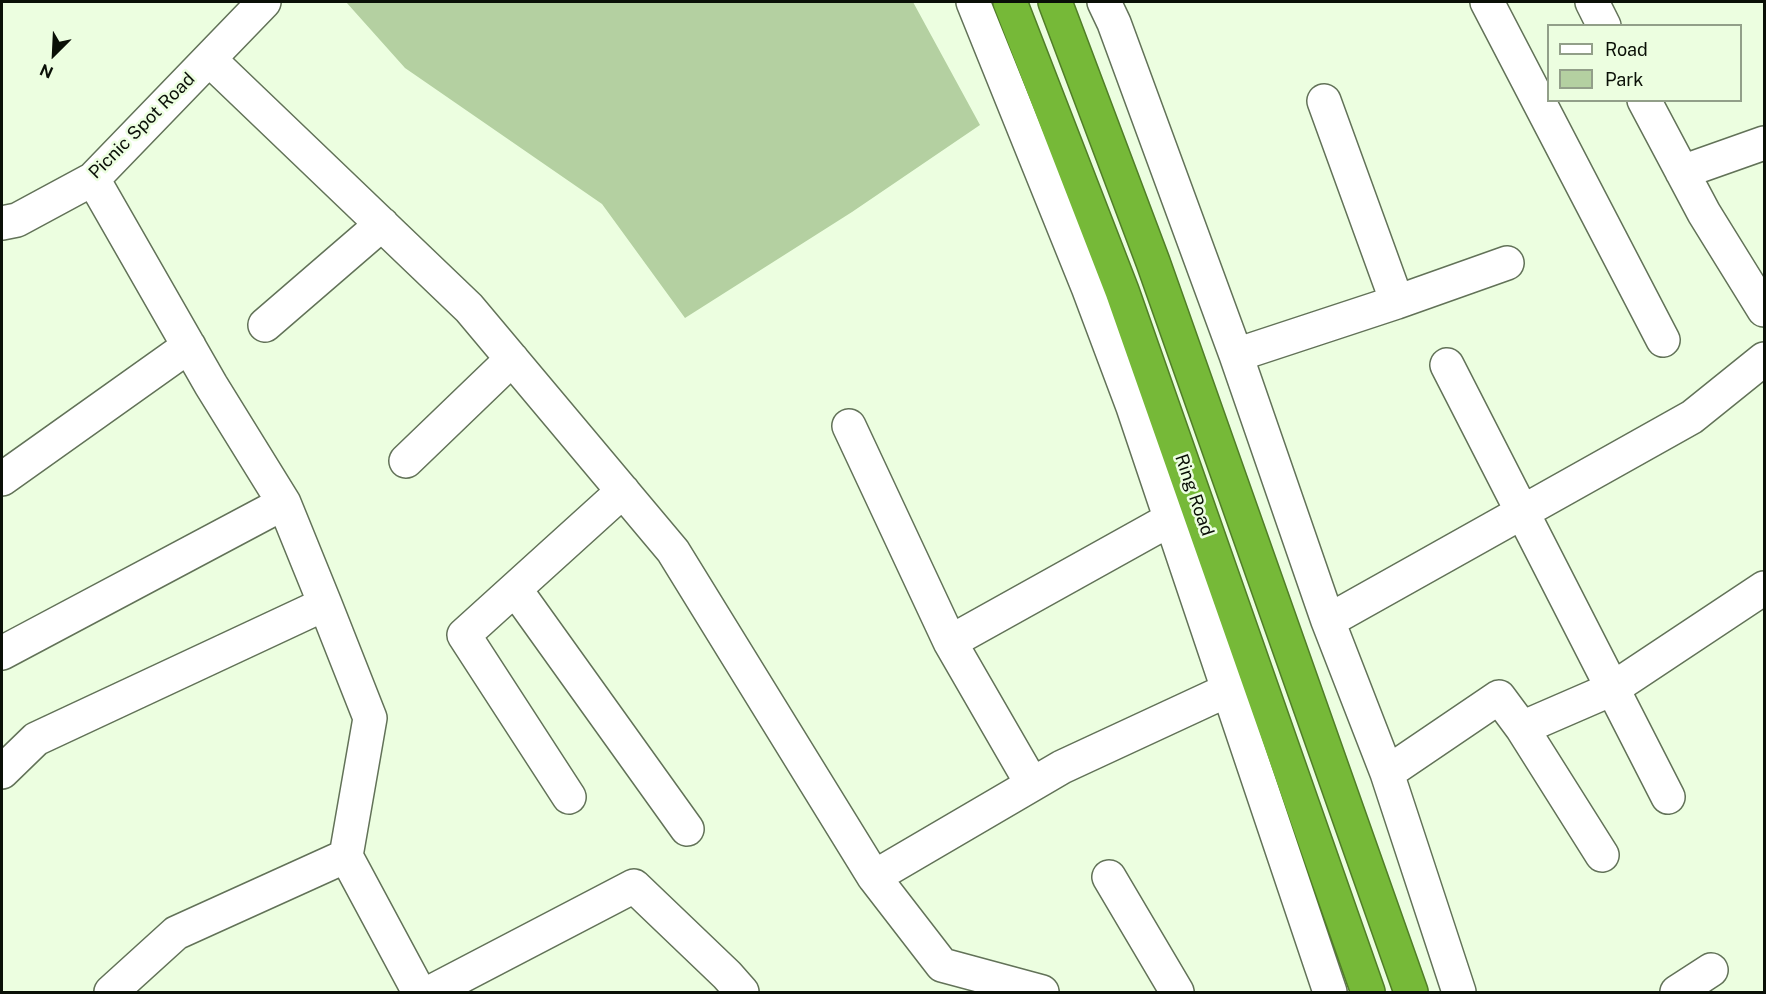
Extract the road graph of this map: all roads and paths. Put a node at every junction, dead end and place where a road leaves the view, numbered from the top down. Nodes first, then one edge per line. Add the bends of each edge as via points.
1 (264, 2) edge
2 (1010, 2) edge
3 (1055, 2) edge
4 (1104, 2) edge
5 (1487, 2) edge
6 (1592, 2) edge
7 (978, 3) edge
8 (1603, 24) edge
9 (209, 59) junction
10 (1324, 101) dead end
11 (1645, 102) edge
12 (1764, 143) edge
13 (1682, 172) junction
14 (93, 179) junction
15 (2, 223) edge
16 (382, 224) junction
17 (1507, 263) dead end
18 (1396, 302) junction
19 (1764, 310) edge
20 (265, 324) dead end
21 (1663, 340) dead end
22 (189, 346) junction
23 (1236, 355) junction
24 (512, 359) junction
25 (1764, 359) edge
26 (1447, 365) dead end
27 (849, 426) dead end
28 (406, 461) dead end
29 (2, 479) edge
30 (623, 491) junction
31 (284, 503) junction
32 (1522, 513) junction
33 (1171, 519) junction
34 (1764, 588) edge
35 (515, 589) junction
36 (326, 604) junction
37 (1328, 621) junction
38 (950, 642) junction
39 (2, 653) edge
40 (1612, 689) junction
41 (1228, 690) junction
42 (1522, 728) junction
43 (2, 772) edge
44 (1387, 773) junction
45 (1032, 784) junction
46 (569, 797) dead end
47 (1668, 797) dead end
48 (687, 829) dead end
49 (1602, 855) dead end
50 (346, 856) junction
51 (874, 877) junction
52 (1109, 877) dead end
53 (1711, 970) dead end
54 (740, 992) edge
55 (111, 993) edge
56 (419, 993) edge
57 (431, 993) edge
58 (1042, 993) edge
59 (1178, 993) edge
60 (1330, 993) edge
61 (1368, 993) edge
62 (1411, 993) edge
63 (1460, 993) edge
64 (1677, 993) edge

1 - 9 street, Picnic Spot Road
2 - 61 highway, Ring Road via 1122,291
3 - 62 highway via 1153,262
4 - 23 street
5 - 21 street
6 - 8 street
7 - 33 street via 1133,407
9 - 14 street, Picnic Spot Road
9 - 16 street
10 - 18 street
11 - 13 street
12 - 13 street
13 - 19 street
14 - 15 street, Picnic Spot Road via 17,220
14 - 22 street
16 - 20 street
16 - 24 street via 469,308
17 - 18 street
18 - 23 street
22 - 29 street
22 - 31 street
23 - 37 street
24 - 28 street
24 - 30 street
25 - 32 street via 1692,417
26 - 32 street
27 - 38 street
30 - 35 street
30 - 51 street via 673,551
31 - 36 street
31 - 39 street
32 - 37 street
32 - 40 street
33 - 38 street
33 - 41 street
34 - 40 street
35 - 46 street via 464,635
35 - 48 street
36 - 43 street via 36,739
36 - 50 street via 370,718
37 - 44 street
38 - 45 street
40 - 42 street
40 - 47 street
41 - 45 street via 1062,766
41 - 60 street
42 - 44 street via 1499,697
42 - 49 street
44 - 63 street
45 - 51 street
50 - 55 street via 176,933
50 - 56 street
51 - 58 street via 942,965
52 - 59 street
53 - 64 street
54 - 57 street via 634,886

